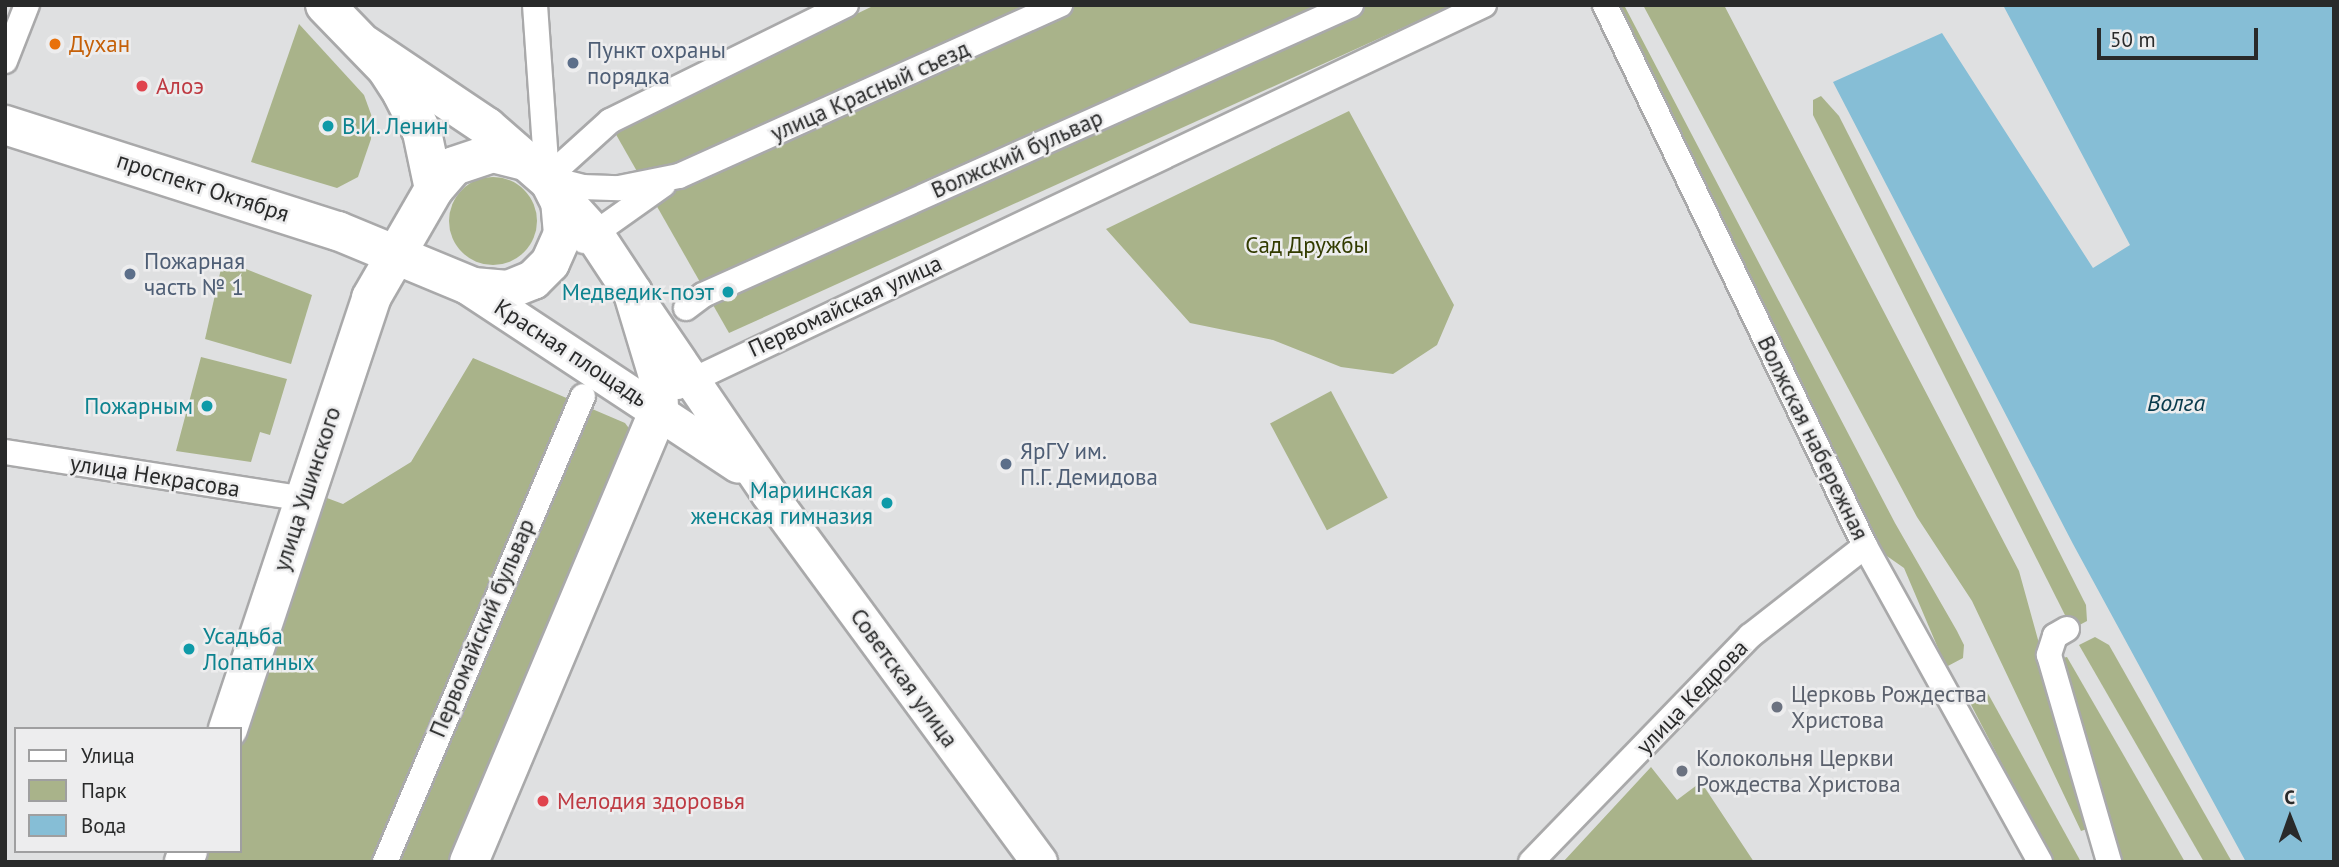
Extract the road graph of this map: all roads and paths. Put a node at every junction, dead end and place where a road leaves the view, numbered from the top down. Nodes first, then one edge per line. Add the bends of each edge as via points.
1 (27, 5) edge
2 (325, 5) edge
3 (535, 5) edge
4 (846, 5) edge
5 (1060, 5) edge
6 (1351, 5) edge
7 (1484, 5) edge
8 (1605, 5) edge
9 (365, 45) junction
10 (5, 61) edge
11 (5, 125) edge
12 (679, 176) junction
13 (545, 178) junction
14 (429, 200) junction
15 (338, 231) junction
16 (594, 234) junction
17 (398, 255) junction
18 (543, 271) junction
19 (460, 282) junction
20 (633, 293) junction
21 (371, 299) junction
22 (686, 308) dead end
23 (691, 379) junction
24 (583, 396) dead end
25 (659, 409) junction
26 (5, 452) edge
27 (769, 494) junction
28 (304, 499) junction
29 (1865, 545) junction
30 (2067, 629) dead end
31 (229, 727) edge
32 (385, 862) edge
33 (469, 862) edge
34 (1039, 862) edge
35 (1531, 862) edge
36 (2040, 862) edge
37 (2109, 862) edge

1 - 10 street
2 - 9 main road
3 - 13 street
4 - 13 street via 610,121
5 - 12 street, улица Красный съезд
6 - 22 street, Волжский бульвар via 703,295
7 - 23 street, Первомайская улица
8 - 29 street, Волжская набережная
9 - 13 main road, Красная площадь via 487,127
9 - 14 main road, Красная площадь via 411,108 422,132
11 - 15 main road, проспект Октября
12 - 13 street, Красная площадь via 619,188 582,187
12 - 16 street, Красная площадь
13 - 14 main road, Красная площадь via 506,154 480,155 454,166
13 - 16 main road, Красная площадь
13 - 18 main road via 563,234
14 - 15 main road via 394,221
14 - 17 main road, Красная площадь
14 - 19 main road, Красная площадь via 435,257
15 - 17 main road, проспект Октября
15 - 21 main road via 361,253 370,270
16 - 18 street, Красная площадь
16 - 20 main road, Красная площадь
17 - 19 main road, Красная площадь
17 - 21 main road, улица Ушинского
18 - 19 main road, Красная площадь via 508,290 482,290
19 - 25 street, Красная площадь
20 - 23 street, Советская улица
20 - 25 main road, Красная площадь via 657,376
21 - 28 main road, улица Ушинского
23 - 25 street, Первомайская улица via 669,394
23 - 27 street, Советская улица
24 - 32 street, Первомайский бульвар
25 - 27 street, Советская улица via 720,450
25 - 33 main road, Первомайская улица
26 - 28 street, улица Некрасова
27 - 34 street, Советская улица
28 - 31 main road, улица Ушинского
29 - 35 street, улица Кедрова via 1750,636
29 - 36 street, Волжская набережная
30 - 37 street via 2055,636 2049,655

